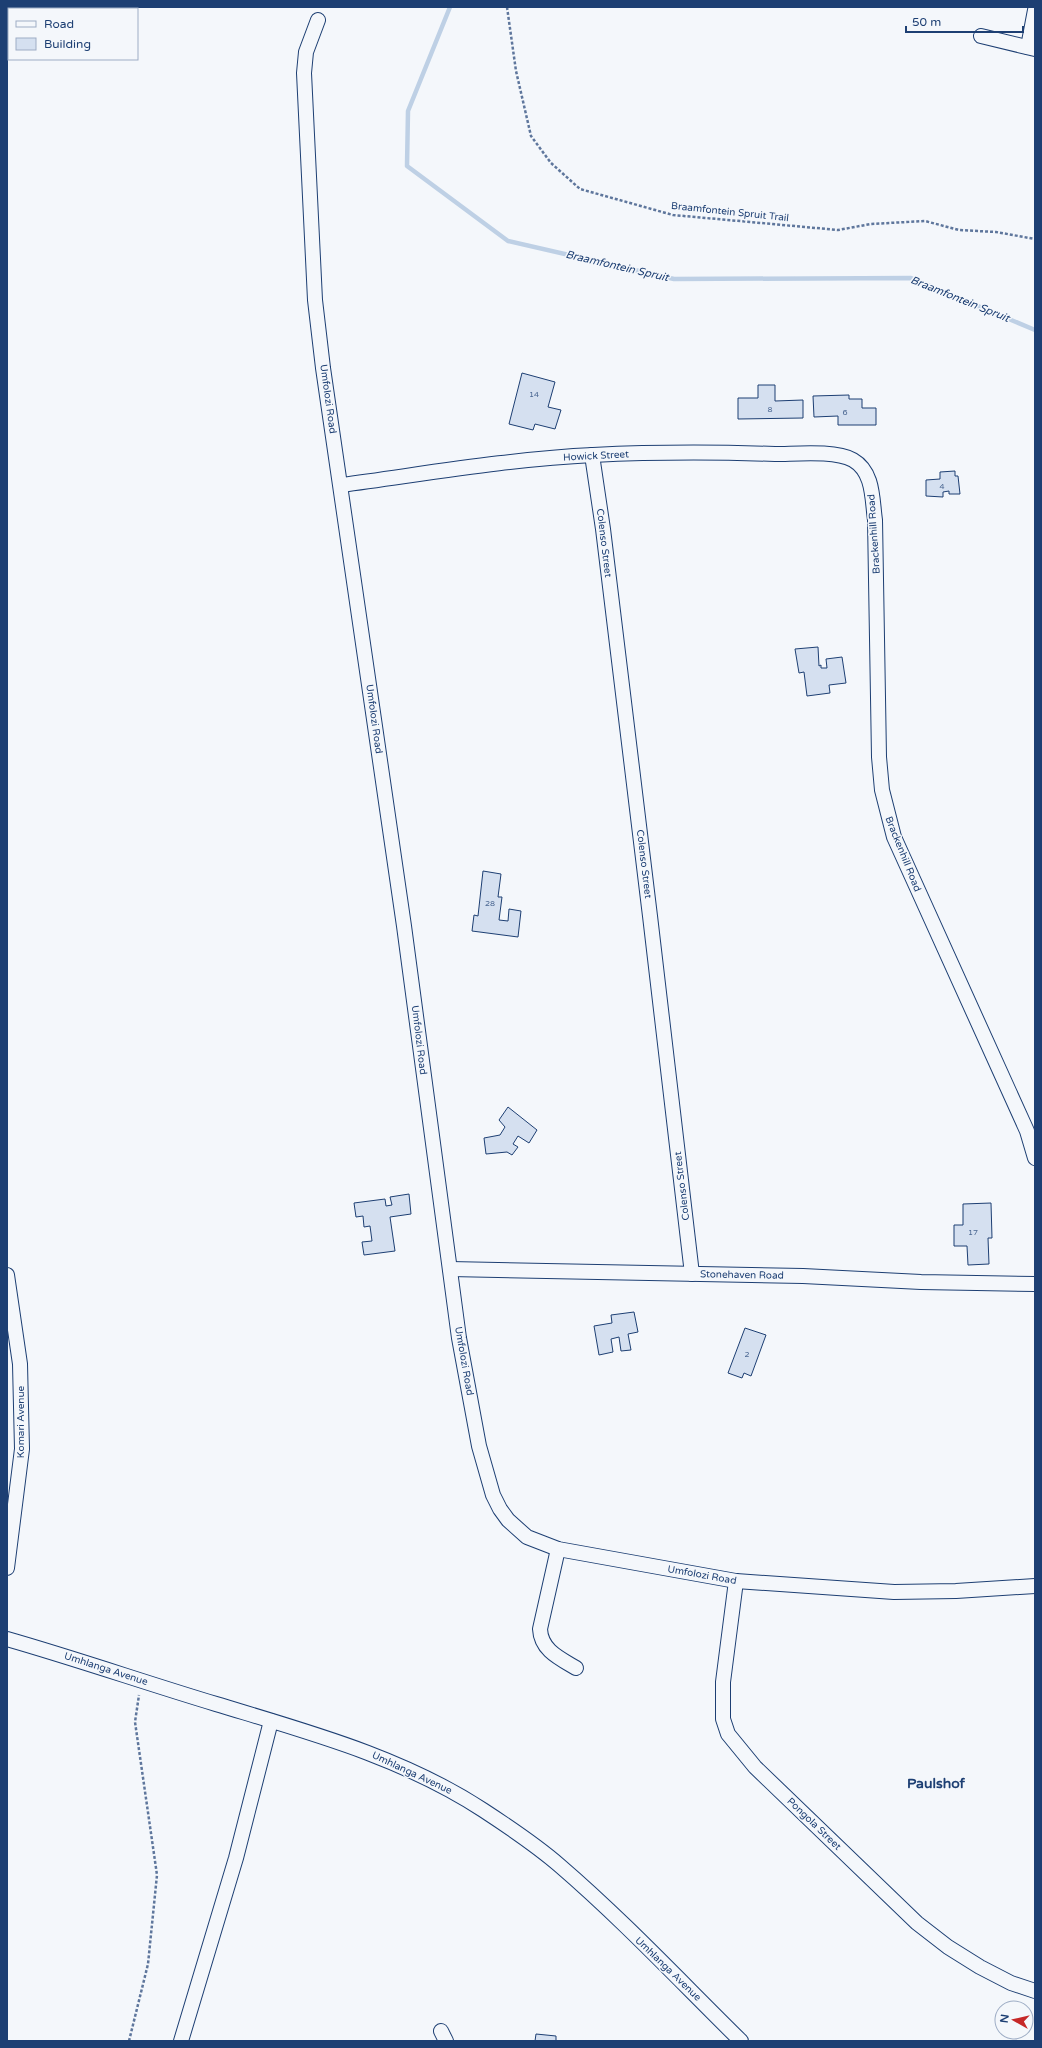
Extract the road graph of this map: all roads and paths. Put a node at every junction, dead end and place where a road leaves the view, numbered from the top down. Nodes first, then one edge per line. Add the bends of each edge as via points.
1 (507, 7) edge
2 (1035, 10) edge
3 (318, 20) dead end
4 (981, 36) dead end
5 (1032, 48) edge
6 (1035, 239) edge
7 (592, 455) junction
8 (853, 460) joint
9 (341, 485) junction
10 (1035, 1158) edge
11 (450, 1268) junction
12 (692, 1274) junction
13 (7, 1275) edge
14 (1035, 1284) edge
15 (558, 1549) junction
16 (7, 1568) edge
17 (736, 1581) junction
18 (1035, 1586) edge
19 (7, 1639) edge
20 (576, 1668) dead end
21 (141, 1681) junction
22 (271, 1721) junction
23 (1035, 1991) edge
24 (128, 2041) edge
25 (181, 2041) edge
26 (742, 2041) edge

1 - 6 path, Braamfontein Spruit Trail via 516,71 531,136 551,163 580,189 673,216 838,230 871,224 925,222 959,230 996,232
2 - 5 street
3 - 9 street, Umfolozi Road via 306,52 304,73 307,165 315,300
4 - 5 street
7 - 8 street, Howick Street via 746,453 827,455
7 - 9 street, Howick Street via 496,464
7 - 12 street, Colenso Street via 650,908
8 - 10 street, Brackenhill Road via 868,476 875,520 879,758 887,814 912,879 1027,1131
9 - 11 street, Umfolozi Road
11 - 12 street, Stonehaven Road
11 - 15 street, Umfolozi Road via 459,1338 479,1446 493,1495 500,1509 527,1538
12 - 14 street, Stonehaven Road
13 - 16 street, Komari Avenue via 20,1364 22,1442 19,1485
15 - 17 street, Umfolozi Road
15 - 20 street via 540,1637 549,1651
17 - 18 street, Umfolozi Road via 894,1592
17 - 23 street, Pongola Street via 723,1682 723,1719 728,1734 755,1767 917,1923 980,1967 1011,1983
19 - 21 street, Umhlanga Avenue
21 - 22 street, Umhlanga Avenue
21 - 24 path via 135,1722 157,1875 148,1964
22 - 25 street via 236,1858
22 - 26 street, Umhlanga Avenue via 362,1750 396,1764 445,1787 481,1809 558,1863

